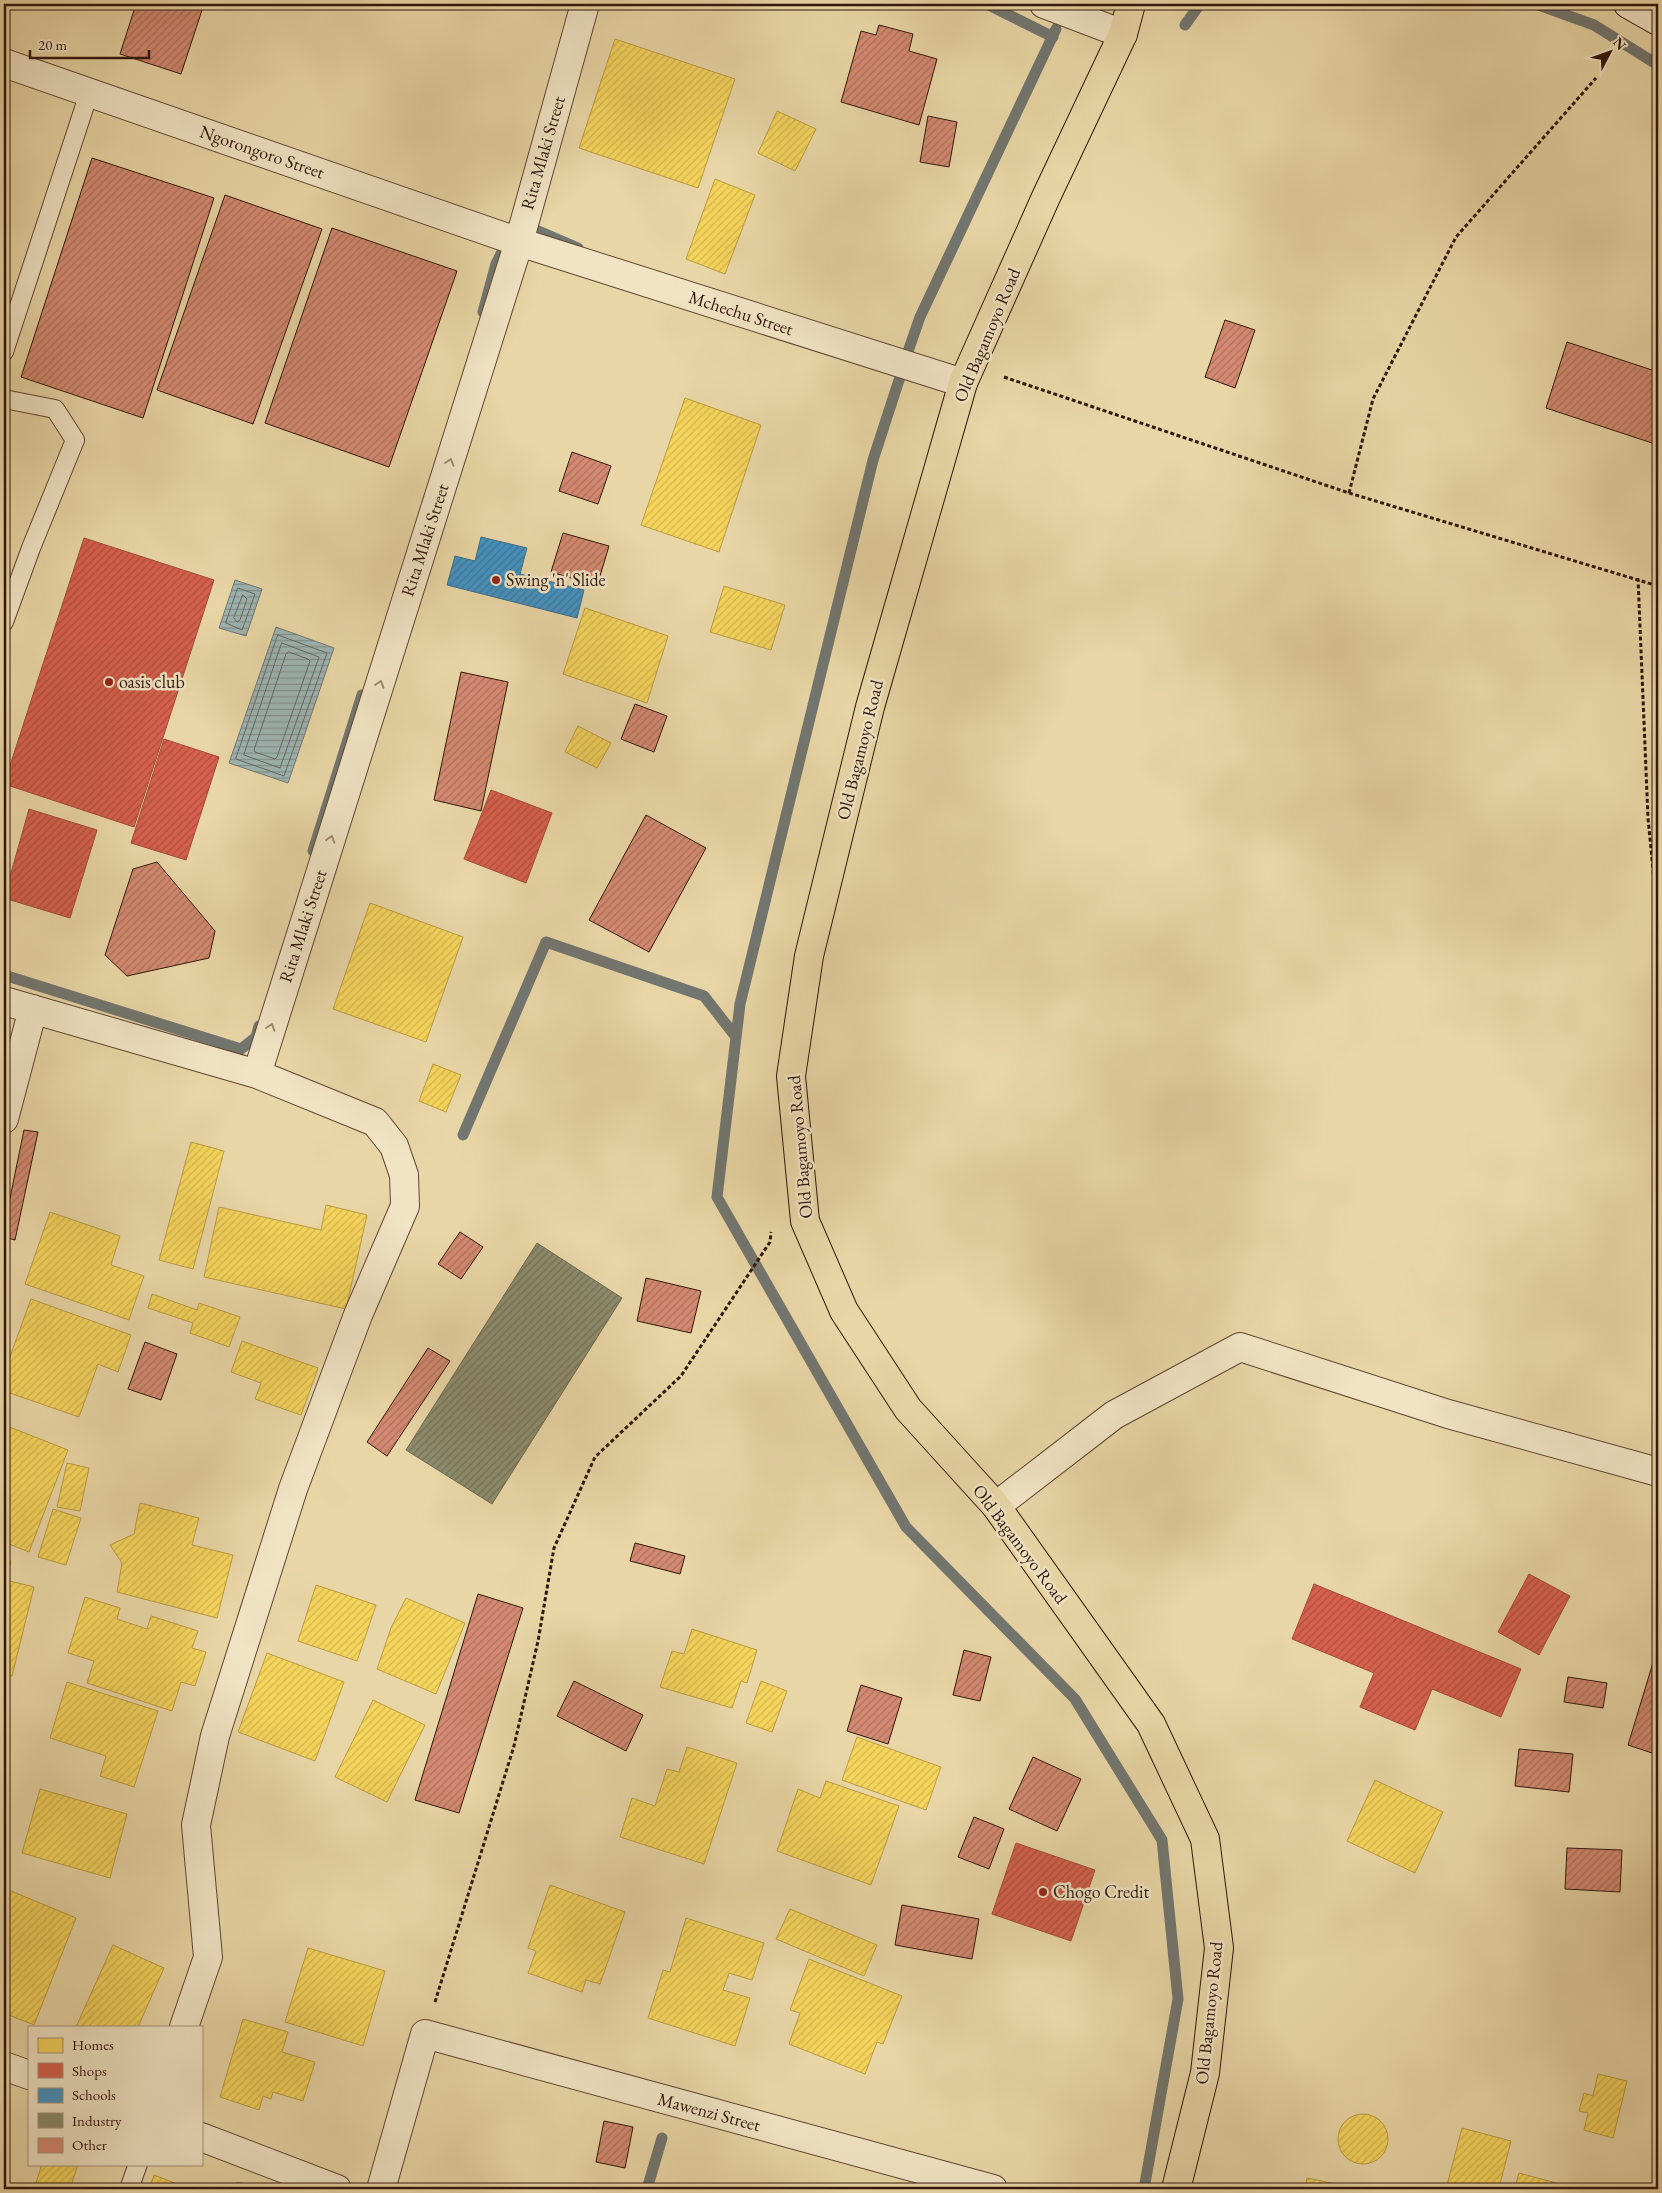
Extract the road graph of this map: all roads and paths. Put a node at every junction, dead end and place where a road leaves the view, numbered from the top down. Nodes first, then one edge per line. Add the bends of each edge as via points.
1 (585, 4) edge
2 (1044, 4) edge
3 (1131, 4) edge
4 (1152, 4) edge
5 (1628, 4) edge
6 (1658, 21) edge
7 (1123, 34) junction
8 (4, 63) edge
9 (1596, 78) dead end
10 (89, 92) junction
11 (519, 242) junction
12 (4, 352) edge
13 (967, 375) junction
14 (4, 399) edge
15 (1349, 492) junction
16 (1638, 578) junction
17 (1658, 586) edge
18 (4, 622) edge
19 (1658, 921) edge
20 (4, 1001) edge
21 (33, 1010) junction
22 (257, 1074) junction
23 (4, 1119) edge
24 (772, 1222) dead end
25 (1658, 1472) edge
26 (996, 1506) junction
27 (184, 2026) edge
28 (425, 2034) junction
29 (4, 2066) edge
30 (28, 2075) edge
31 (202, 2137) edge
32 (137, 2166) edge
33 (129, 2189) edge
34 (337, 2189) edge
35 (382, 2189) edge
36 (993, 2189) edge
37 (1176, 2189) edge

1 - 11 street, Rita Mlaki Street
2 - 7 street
3 - 7 main road
4 - 7 main road
5 - 6 street
7 - 13 main road, Old Bagamoyo Road
8 - 10 street, Ngorongoro Street
9 - 15 path via 1456,236 1373,399
10 - 11 street, Ngorongoro Street
10 - 12 lane
11 - 13 street, Mchechu Street
22 -> 11 street, Rita Mlaki Street
13 - 15 path
13 - 26 main road, Old Bagamoyo Road via 870,707 809,956 791,1076 805,1221 844,1311 908,1409
14 - 18 lane via 55,409 75,440
15 - 16 path
16 - 17 path
16 - 19 path via 1648,818
20 - 21 street
21 - 22 street
21 - 23 street
22 - 27 street via 375,1122 394,1146 404,1175 405,1206 358,1315 293,1489 215,1736 196,1825 208,1957
24 - 28 path via 770,1242 681,1376 595,1457 554,1548 538,1641 514,1746
25 - 26 street via 1448,1414 1240,1347 1114,1415
26 - 37 main road, Old Bagamoyo Road via 1151,1724 1204,1839 1219,1948 1205,2073
28 - 35 street
28 - 36 street, Mawenzi Street
29 - 30 street
31 - 34 street
32 - 33 lane

